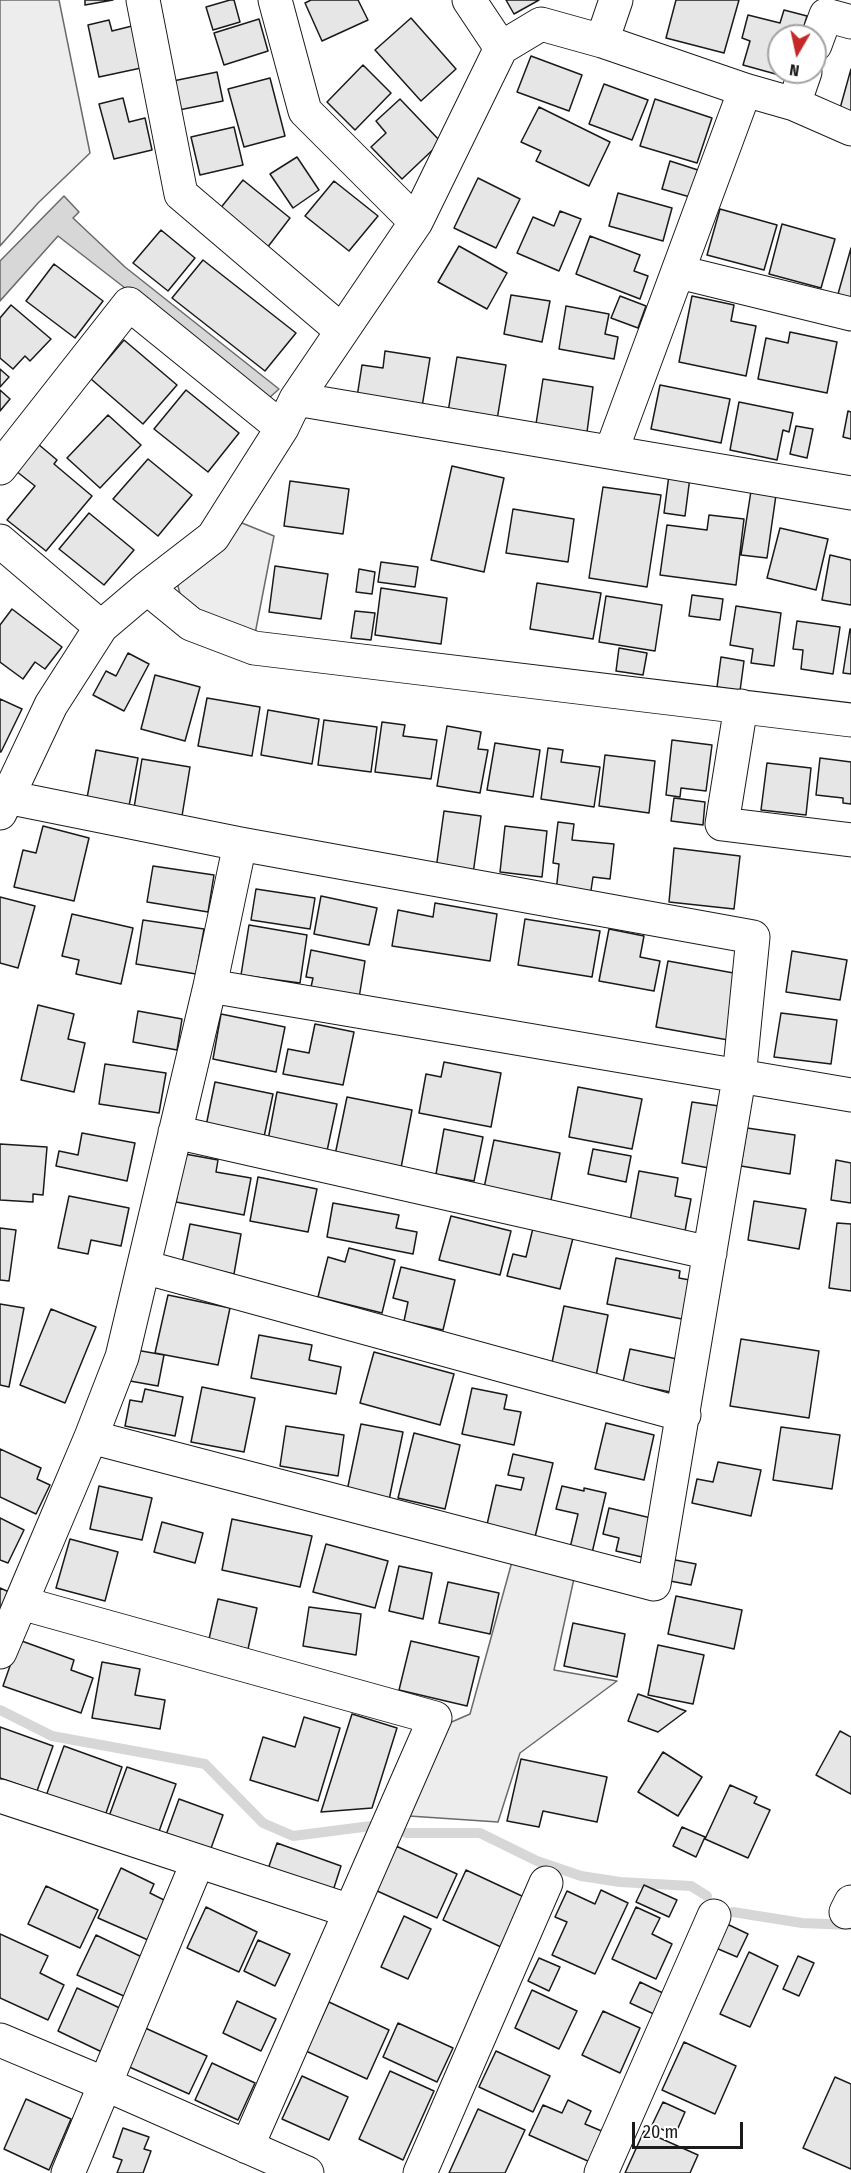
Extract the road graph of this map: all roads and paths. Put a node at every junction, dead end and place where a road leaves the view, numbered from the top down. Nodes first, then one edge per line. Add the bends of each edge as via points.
1 (143, 0) edge
2 (275, 0) edge
3 (469, 0) edge
4 (616, 0) edge
5 (851, 22) edge
6 (823, 24) edge
7 (602, 41) junction
8 (501, 48) junction
9 (801, 84) edge
10 (745, 90) junction
11 (794, 104) junction
12 (851, 129) edge
13 (417, 222) junction
14 (679, 272) junction
15 (851, 314) edge
16 (342, 331) junction
17 (296, 399) junction
18 (282, 428) junction
19 (611, 452) junction
20 (0, 468) edge
21 (851, 493) edge
22 (0, 541) edge
23 (147, 588) junction
24 (101, 627) junction
25 (741, 706) junction
26 (851, 720) edge
27 (5, 796) edge
28 (851, 840) edge
29 (240, 844) junction
30 (210, 986) junction
31 (739, 1078) junction
32 (851, 1095) edge
33 (175, 1132) junction
34 (710, 1253) junction
35 (144, 1267) junction
36 (684, 1414) junction
37 (90, 1437) junction
38 (21, 1603) junction
39 (0, 1652) edge
40 (0, 1796) edge
41 (198, 1861) junction
42 (546, 1883) dead end
43 (350, 1911) junction
44 (714, 1916) dead end
45 (0, 2040) edge
46 (105, 2084) junction
47 (247, 2147) junction
48 (68, 2173) edge
49 (307, 2173) edge
50 (420, 2173) edge
51 (601, 2173) edge

1 - 16 street via 181,194
2 - 13 street via 305,111
3 - 8 street
4 - 7 street
5 - 6 street via 826,15
7 - 8 street via 541,24
7 - 10 street
8 - 13 street
9 - 11 street
10 - 11 street
10 - 14 street
11 - 12 street
13 - 16 street
14 - 15 street
14 - 19 street
16 - 17 street
17 - 18 street
17 - 19 street
18 - 20 street via 129,304
18 - 23 street via 213,537
19 - 21 street
22 - 24 street
23 - 24 street
23 - 25 street via 190,624 254,648
24 - 27 street via 51,705
25 - 26 street
25 - 28 street via 722,824
27 - 29 street
29 - 30 street
29 - 31 street via 753,937
30 - 31 street
30 - 33 street
31 - 32 street
31 - 34 street
33 - 34 street
33 - 35 street
34 - 36 street
35 - 36 street
35 - 37 street via 122,1357
36 - 37 street via 654,1584
37 - 38 street
38 - 39 street
38 - 43 street via 435,1718
40 - 41 street
41 - 43 street
41 - 46 street
42 - 50 street
43 - 47 street
44 - 51 street
45 - 46 street
46 - 47 street
46 - 48 street
47 - 49 street

